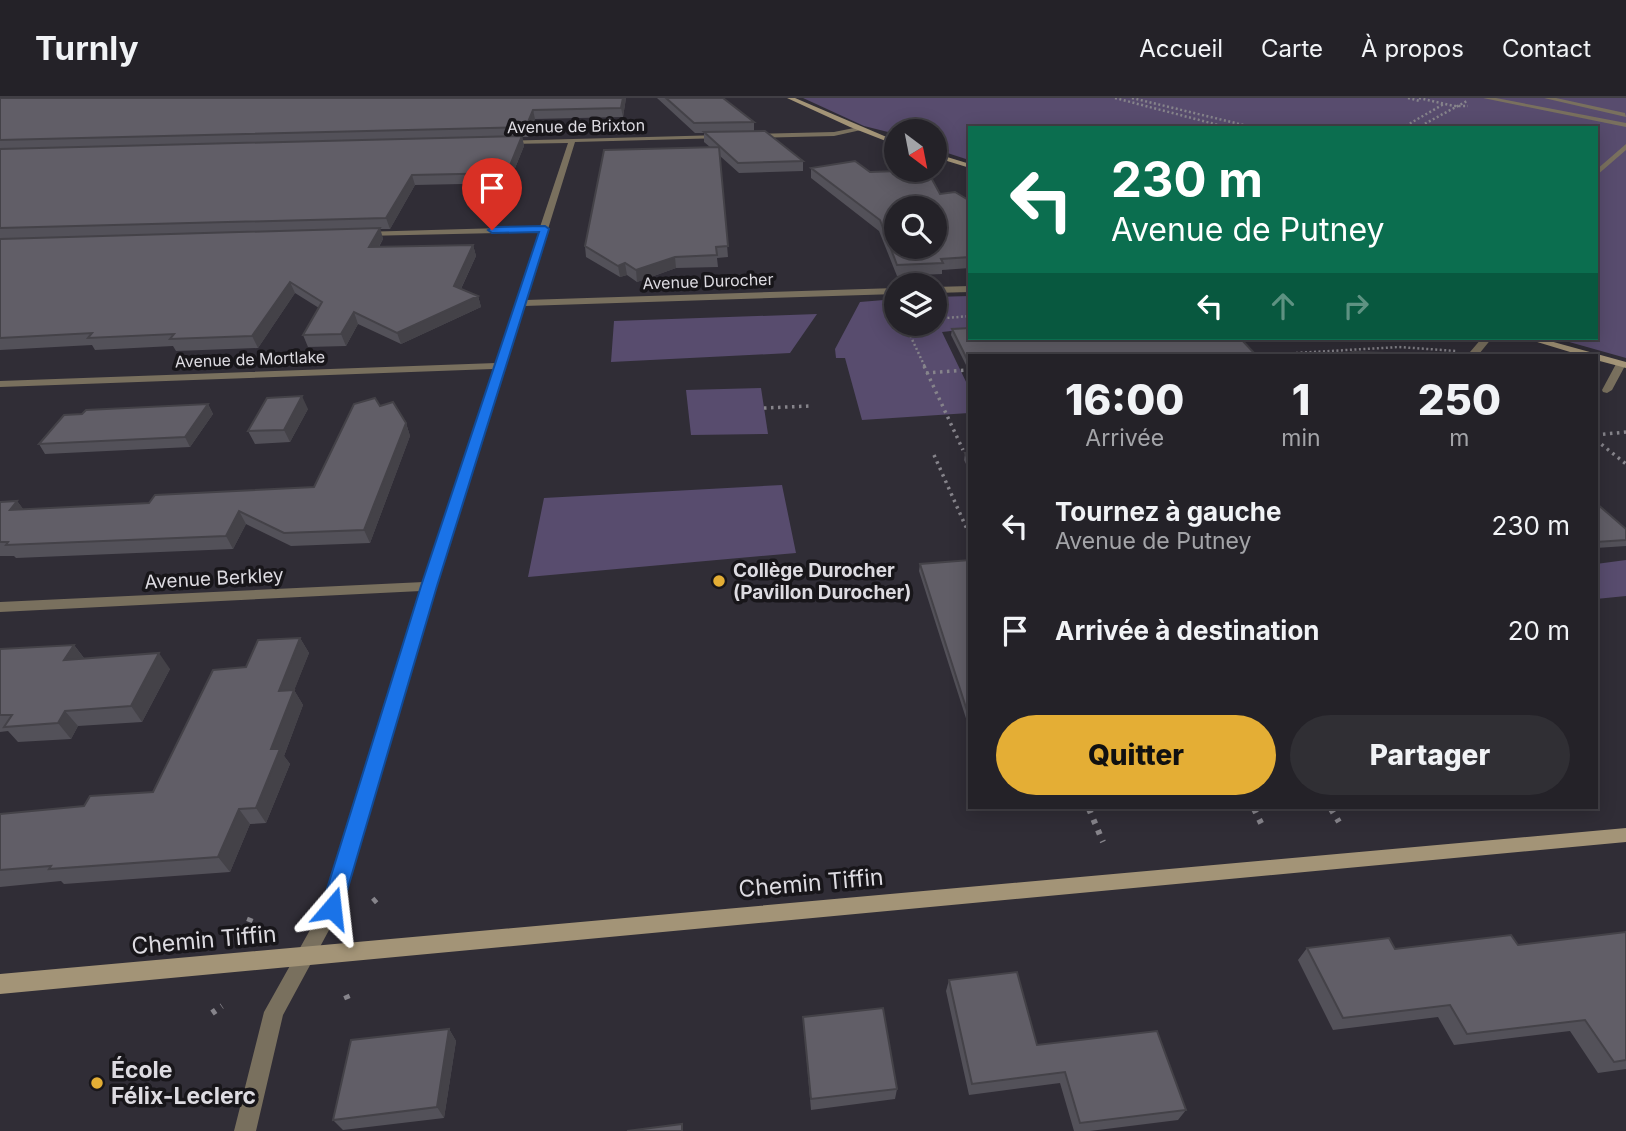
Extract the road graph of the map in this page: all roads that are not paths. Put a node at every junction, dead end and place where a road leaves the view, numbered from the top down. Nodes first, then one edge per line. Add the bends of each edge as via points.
1 (790, 98) edge
2 (1486, 98) edge
3 (1547, 98) edge
4 (1600, 110) junction
5 (1626, 115) edge
6 (1588, 118) junction
7 (1626, 125) edge
8 (859, 130) junction
9 (884, 139) edge
10 (572, 141) junction
11 (489, 143) edge
12 (1626, 146) edge
13 (947, 159) edge
14 (968, 165) edge
15 (1598, 172) edge
16 (545, 229) junction
17 (355, 234) edge
18 (968, 289) edge
19 (947, 290) edge
20 (884, 291) edge
21 (521, 303) junction
22 (1485, 340) edge
23 (1536, 340) edge
24 (1475, 352) road end
25 (1586, 354) edge
26 (1598, 358) edge
27 (1624, 365) edge
28 (501, 366) junction
29 (0, 384) edge
30 (1607, 390) dead end
31 (429, 586) junction
32 (0, 607) edge
33 (1626, 835) edge
34 (307, 954) junction
35 (0, 984) edge
36 (245, 1131) edge

1 - 8 street
2 - 6 street
3 - 4 street
4 - 5 street
4 - 6 street
6 - 7 street
8 - 9 street
8 - 10 street, Avenue de Brixton
10 - 11 street, Avenue de Brixton
10 - 16 street
12 - 15 street
13 - 14 street
16 - 17 street
16 - 21 street
18 - 19 street
20 - 21 street, Avenue Durocher
21 - 28 street
22 - 24 street
23 - 25 street
26 - 27 street
27 - 30 street
28 - 29 street, Avenue de Mortlake
28 - 31 street
31 - 32 street, Avenue Berkley
31 - 34 street via 332,908
33 - 34 street, Chemin Tiffin
34 - 35 street, Chemin Tiffin
34 - 36 street via 274,1012

